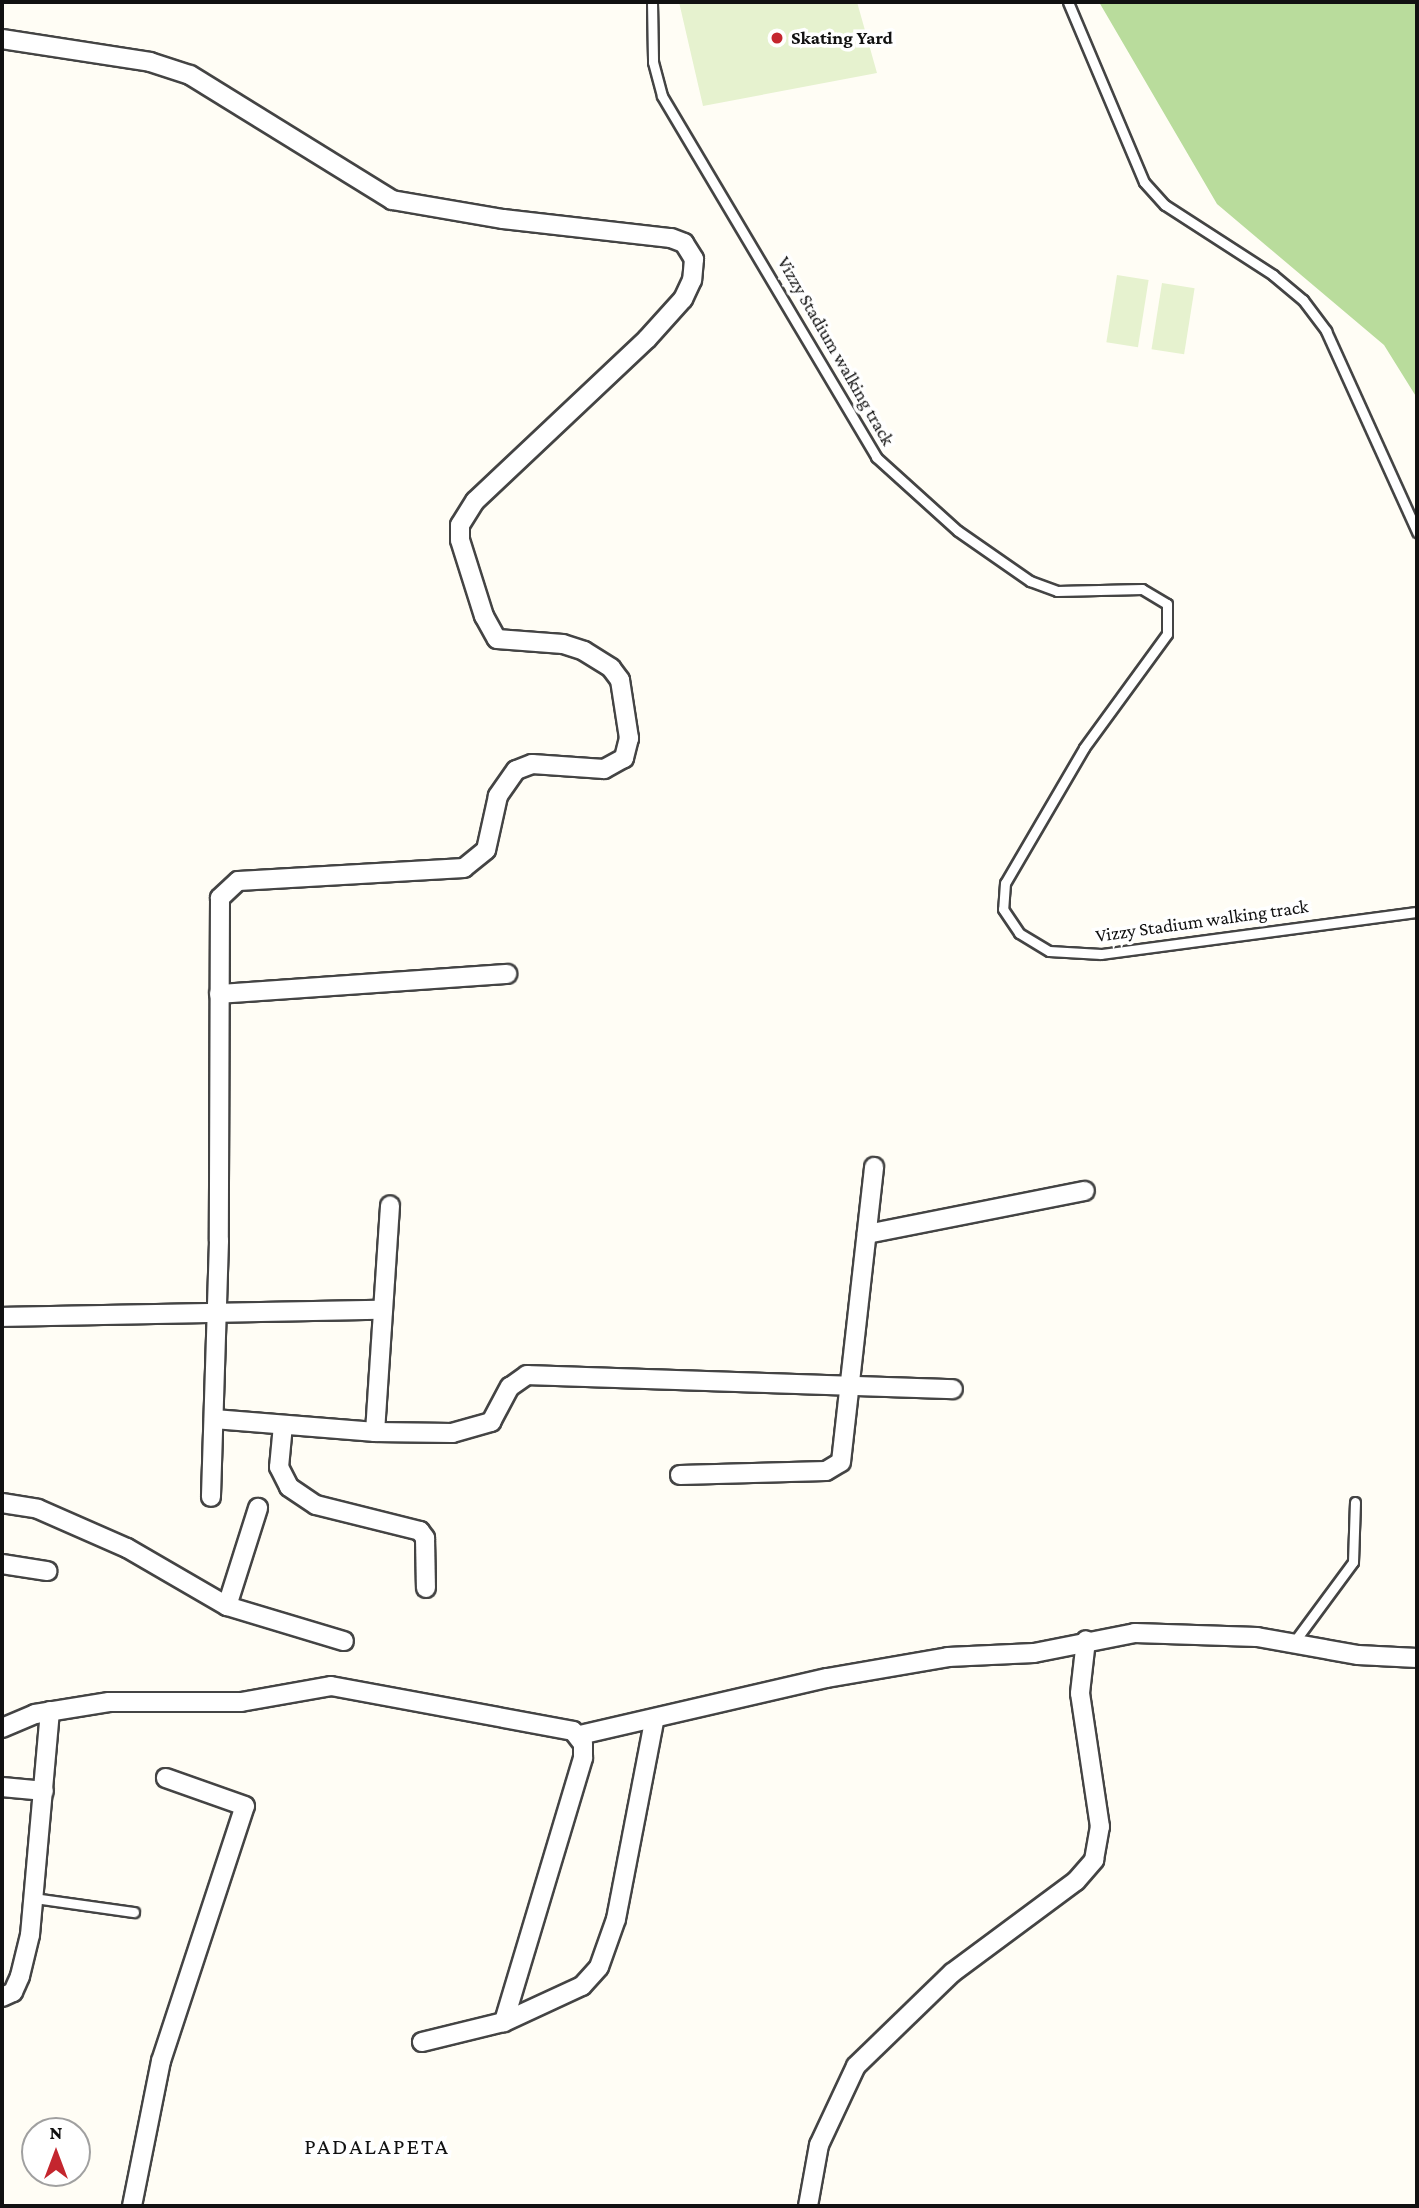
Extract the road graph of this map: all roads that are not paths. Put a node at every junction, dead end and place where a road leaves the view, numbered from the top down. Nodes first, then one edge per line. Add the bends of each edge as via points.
1 (652, 2) edge
2 (1068, 2) edge
3 (2, 39) edge
4 (1417, 532) edge
5 (1417, 912) edge
6 (507, 974) dead end
7 (219, 994) junction
8 (873, 1167) dead end
9 (1086, 1191) dead end
10 (390, 1205) dead end
11 (867, 1234) junction
12 (383, 1310) junction
13 (217, 1313) junction
14 (2, 1317) edge
15 (851, 1385) junction
16 (953, 1389) dead end
17 (214, 1419) junction
18 (283, 1425) junction
19 (375, 1432) junction
20 (680, 1475) dead end
21 (211, 1497) dead end
22 (1355, 1502) dead end
23 (2, 1503) edge
24 (258, 1508) dead end
25 (2, 1564) edge
26 (47, 1571) dead end
27 (426, 1588) dead end
28 (227, 1606) junction
29 (1086, 1640) junction
30 (344, 1641) dead end
31 (1294, 1642) junction
32 (1417, 1658) edge
33 (50, 1711) junction
34 (654, 1721) junction
35 (2, 1728) edge
36 (580, 1735) junction
37 (166, 1778) dead end
38 (2, 1787) edge
39 (44, 1791) junction
40 (34, 1898) junction
41 (134, 1912) dead end
42 (2, 1997) edge
43 (504, 2022) junction
44 (422, 2042) dead end
45 (132, 2206) edge
46 (808, 2206) edge

1 - 5 lane, Vizzy Stadium walking track via 653,62 662,96 876,457 958,531 1030,582 1057,591 1142,589 1167,604 1167,634 1084,748 1005,883 1003,909 1019,933 1049,951 1101,954
2 - 4 lane via 1144,182 1165,205 1273,275 1303,300 1326,331
3 - 7 street via 150,62 190,75 392,200 490,217 671,238 684,243 694,260 692,279 674,309 475,501 460,525 460,540 484,617 497,639 563,644 611,668 620,680 629,738 624,758 604,769 531,764 516,770 498,796 486,850 464,868 263,878 230,885 220,898
6 - 7 street
7 - 13 street
8 - 11 street
9 - 11 street
10 - 12 street
11 - 15 street
12 - 13 street
12 - 19 street
13 - 14 street
13 - 17 street
15 - 16 street
15 - 19 street via 527,1375 510,1387 491,1422 452,1433
15 - 20 street via 844,1449 836,1468
17 - 18 street
17 - 21 street
18 - 19 street
18 - 27 street via 279,1467 289,1487 316,1505 420,1531 425,1538
22 - 31 lane via 1353,1562
23 - 28 street via 38,1509 127,1548
24 - 28 street
25 - 26 street
28 - 30 street
29 - 31 street via 1195,1632
29 - 34 street via 1034,1653 948,1657 827,1678
29 - 46 street via 1080,1693 1100,1827 1094,1860 1076,1881 952,1973 856,2066 819,2145
31 - 32 street via 1358,1655
33 - 35 street
33 - 36 street via 109,1702 241,1702 331,1686
33 - 39 street
34 - 36 street
34 - 43 street via 617,1919 599,1967 582,1986
36 - 43 street via 583,1758
37 - 45 street via 245,1806 160,2061
38 - 39 street
39 - 40 street
40 - 41 lane
40 - 42 street via 20,1976 13,1992
43 - 44 street

